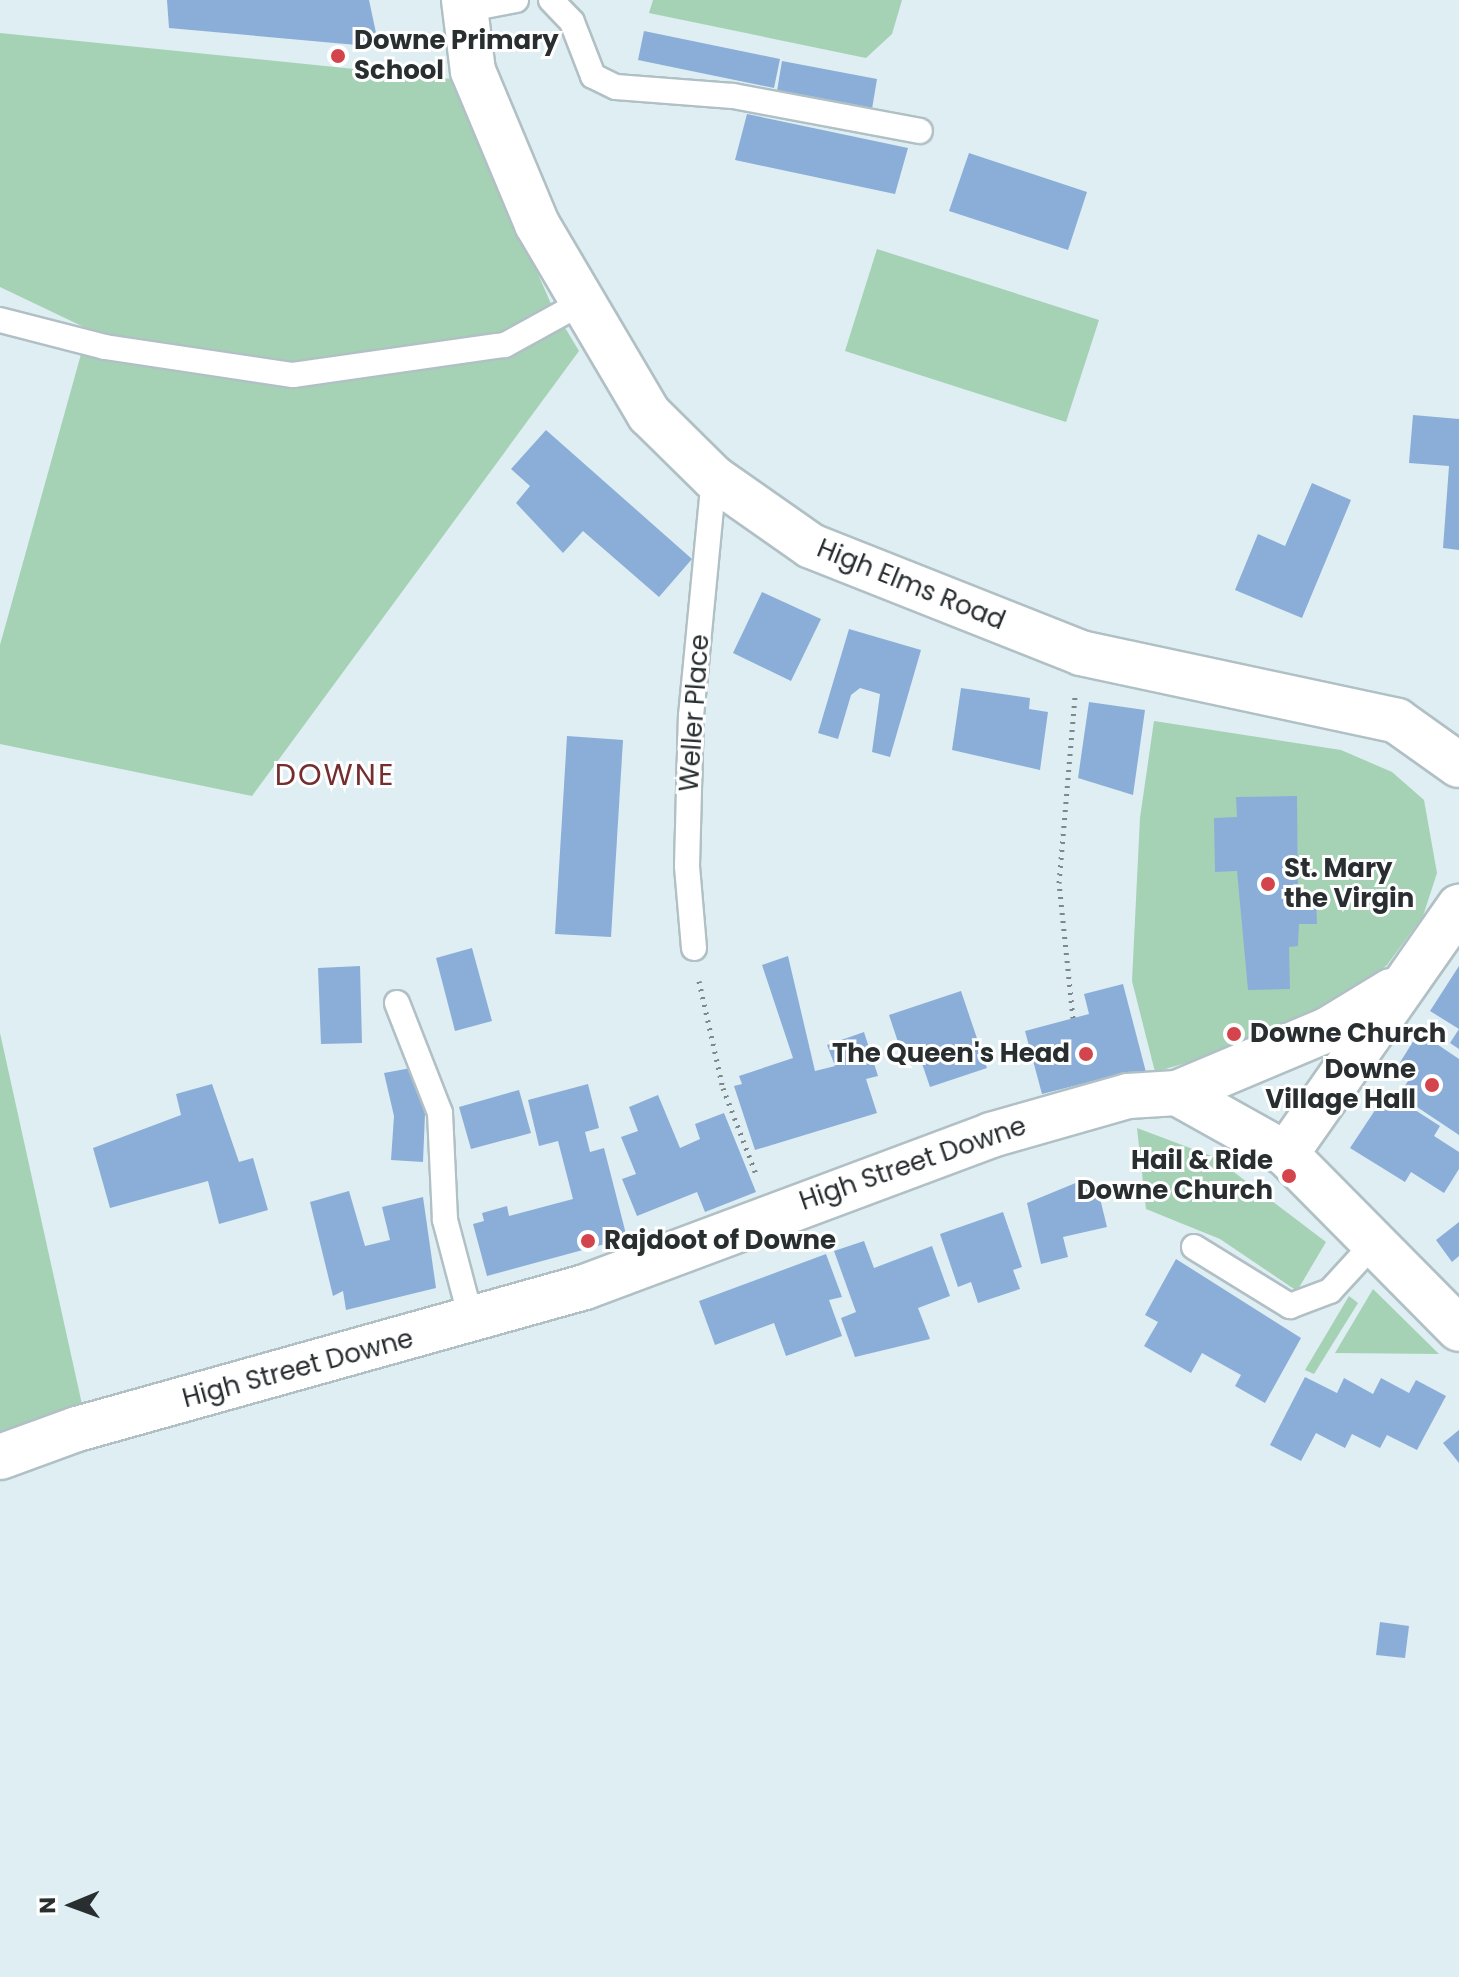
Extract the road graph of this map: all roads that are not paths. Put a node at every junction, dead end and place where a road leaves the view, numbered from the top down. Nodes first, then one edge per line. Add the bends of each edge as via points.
1 (516, 0) edge
2 (551, 0) edge
3 (464, 5) edge
4 (920, 131) dead end
5 (583, 302) junction
6 (0, 320) edge
7 (714, 478) junction
8 (1459, 765) edge
9 (1459, 907) edge
10 (694, 948) road end
11 (1403, 984) junction
12 (397, 1003) dead end
13 (1177, 1093) junction
14 (1286, 1154) junction
15 (1374, 1243) junction
16 (1194, 1247) dead end
17 (472, 1322) junction
18 (1459, 1329) edge
19 (0, 1457) edge

1 - 3 lane
2 - 4 lane via 572,22 593,76 616,87 733,96
3 - 5 street, High Elms Road via 473,71 537,224
5 - 6 lane via 505,345 293,375 105,347
5 - 7 street, High Elms Road via 649,414
7 - 8 street, High Elms Road via 811,546 1081,653 1397,721
7 - 10 lane, Weller Place via 691,716 687,866
9 - 11 street, High Street Downe
11 - 13 street, High Street Downe via 1327,1030
11 - 14 street, High Street Downe
12 - 17 lane via 440,1113 445,1220
13 - 14 street
13 - 17 street, High Street Downe via 1083,1106 771,1214 585,1287
14 - 15 street
15 - 16 lane via 1330,1291 1290,1306
15 - 18 street
17 - 19 street, High Street Downe via 77,1429

